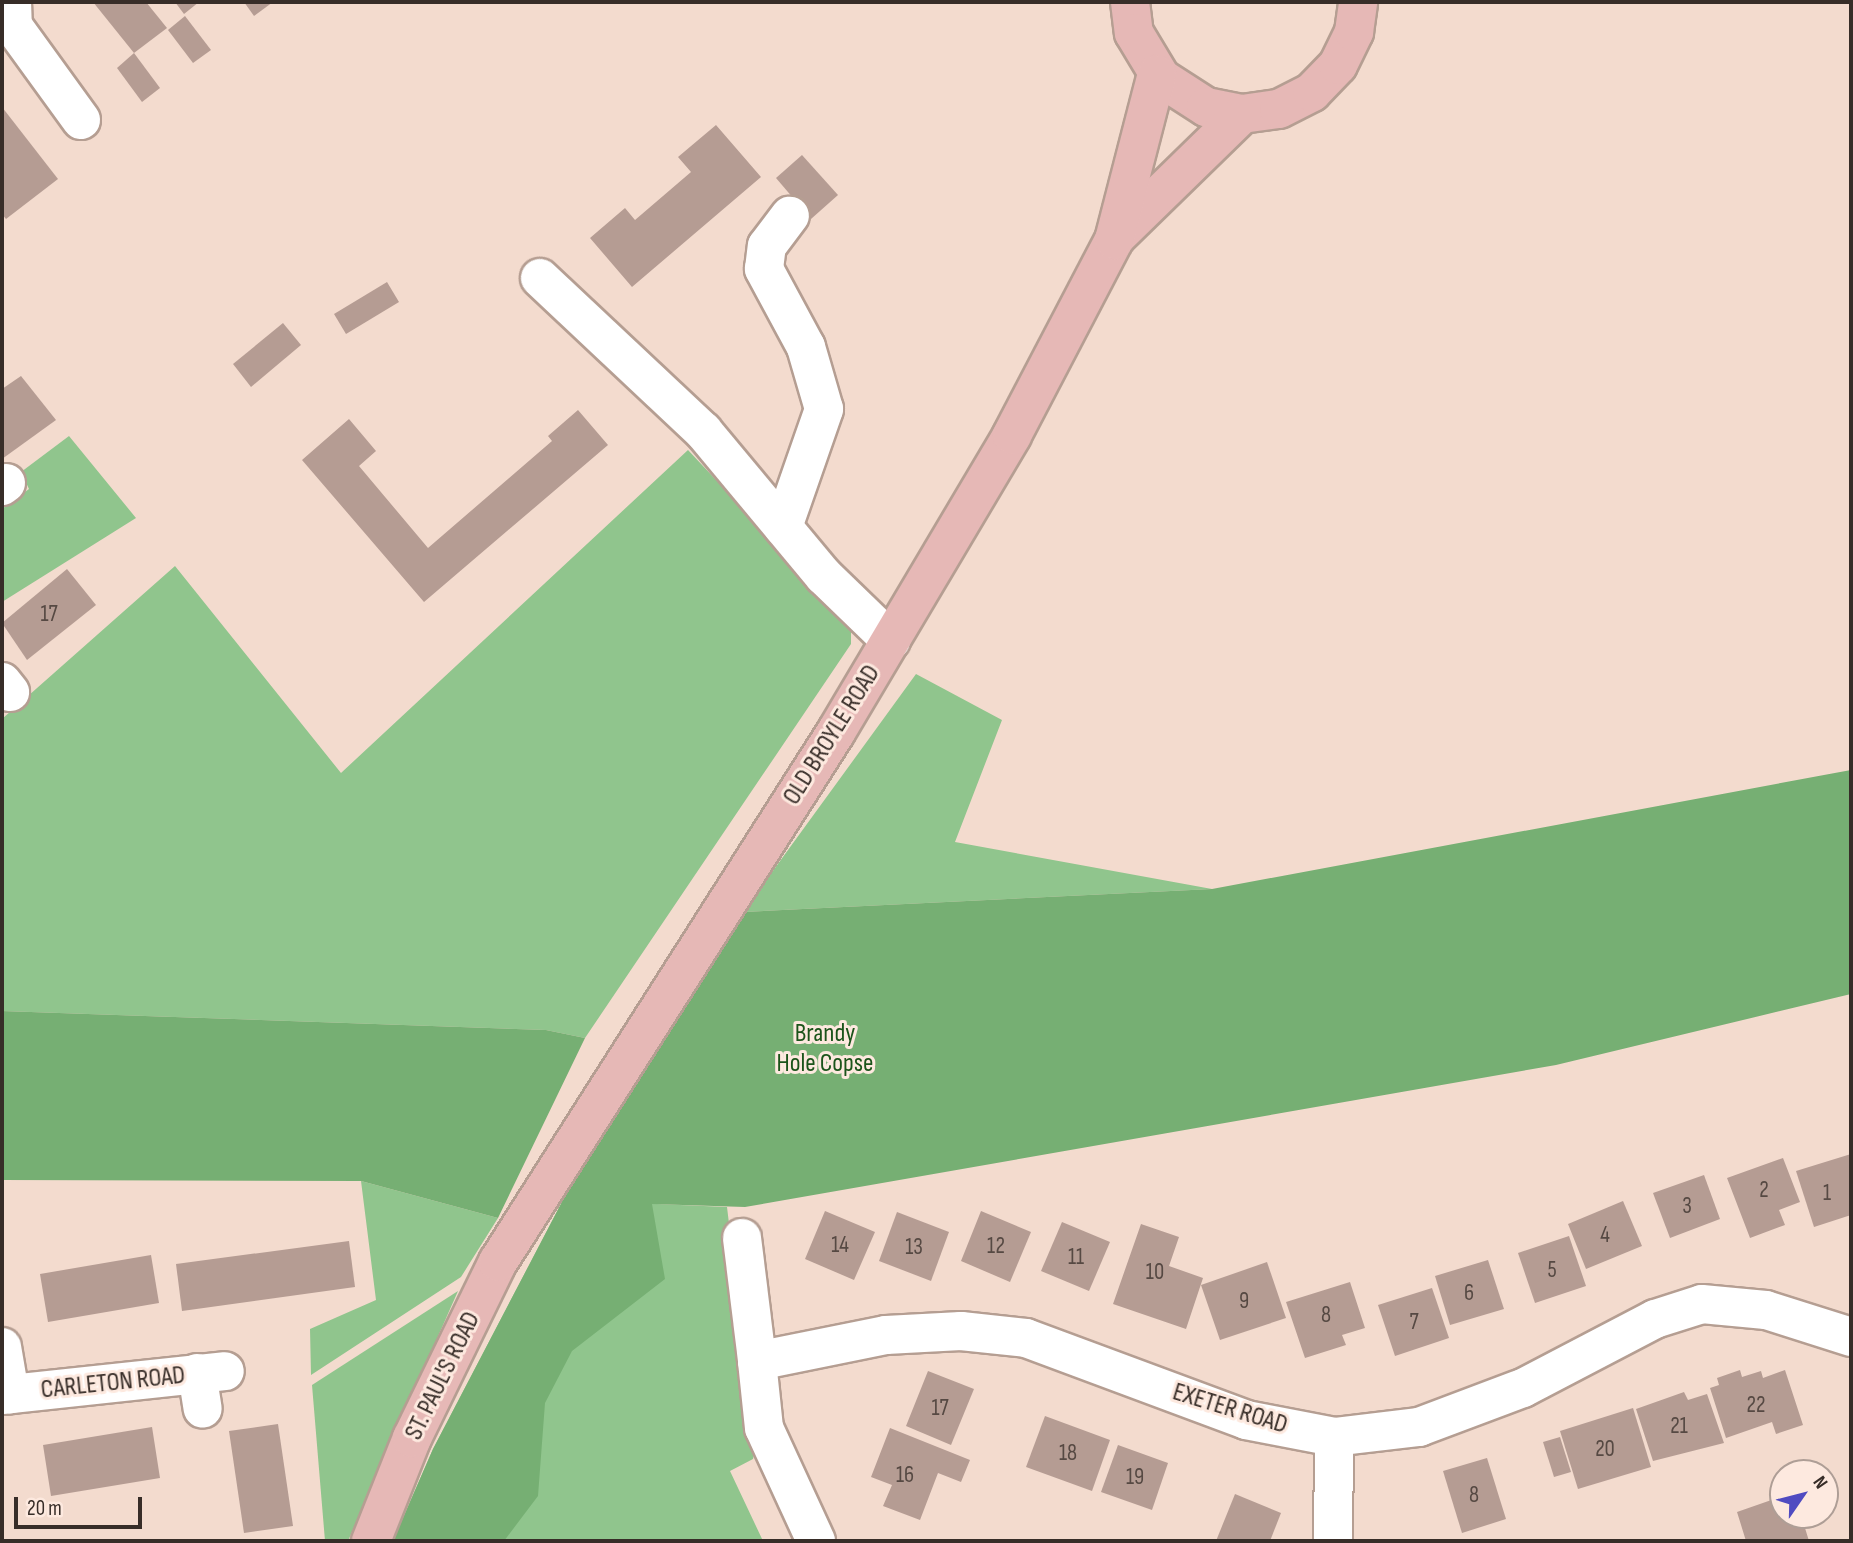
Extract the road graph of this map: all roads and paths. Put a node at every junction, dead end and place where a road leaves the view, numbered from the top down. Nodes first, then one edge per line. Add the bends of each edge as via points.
1 (12, 2) edge
2 (1130, 2) edge
3 (1358, 2) edge
4 (1157, 74) junction
5 (1242, 114) junction
6 (81, 120) dead end
7 (790, 216) dead end
8 (1114, 240) junction
9 (540, 278) dead end
10 (783, 527) junction
11 (891, 641) junction
12 (526, 1216) joint
13 (742, 1238) dead end
14 (1851, 1337) edge
15 (2, 1347) edge
16 (757, 1362) junction
17 (208, 1384) dead end
18 (6, 1394) edge
19 (1334, 1437) junction
20 (370, 1541) edge
21 (816, 1541) edge
22 (1333, 1541) edge

1 - 6 street via 12,26
2 - 4 main road via 1135,33
3 - 5 main road via 1354,32 1338,65 1312,92 1279,109
4 - 5 main road via 1206,107
4 - 8 main road, OLD BROYLE ROAD
5 - 8 main road, OLD BROYLE ROAD
7 - 10 street via 767,246 764,269 806,347 824,409
8 - 11 main road, OLD BROYLE ROAD via 1012,435
9 - 10 street via 703,431
10 - 11 street
11 - 12 main road, OLD BROYLE ROAD
12 - 20 main road, ST. PAUL'S ROAD via 412,1438
13 - 16 street
14 - 19 street, EXETER ROAD via 1766,1310 1702,1304 1655,1319 1523,1388 1419,1427
15 - 18 street
16 - 19 street, EXETER ROAD via 886,1335 961,1331 1026,1338 1246,1420
16 - 21 street via 764,1428
17 - 18 street, CARLETON ROAD
19 - 22 street

